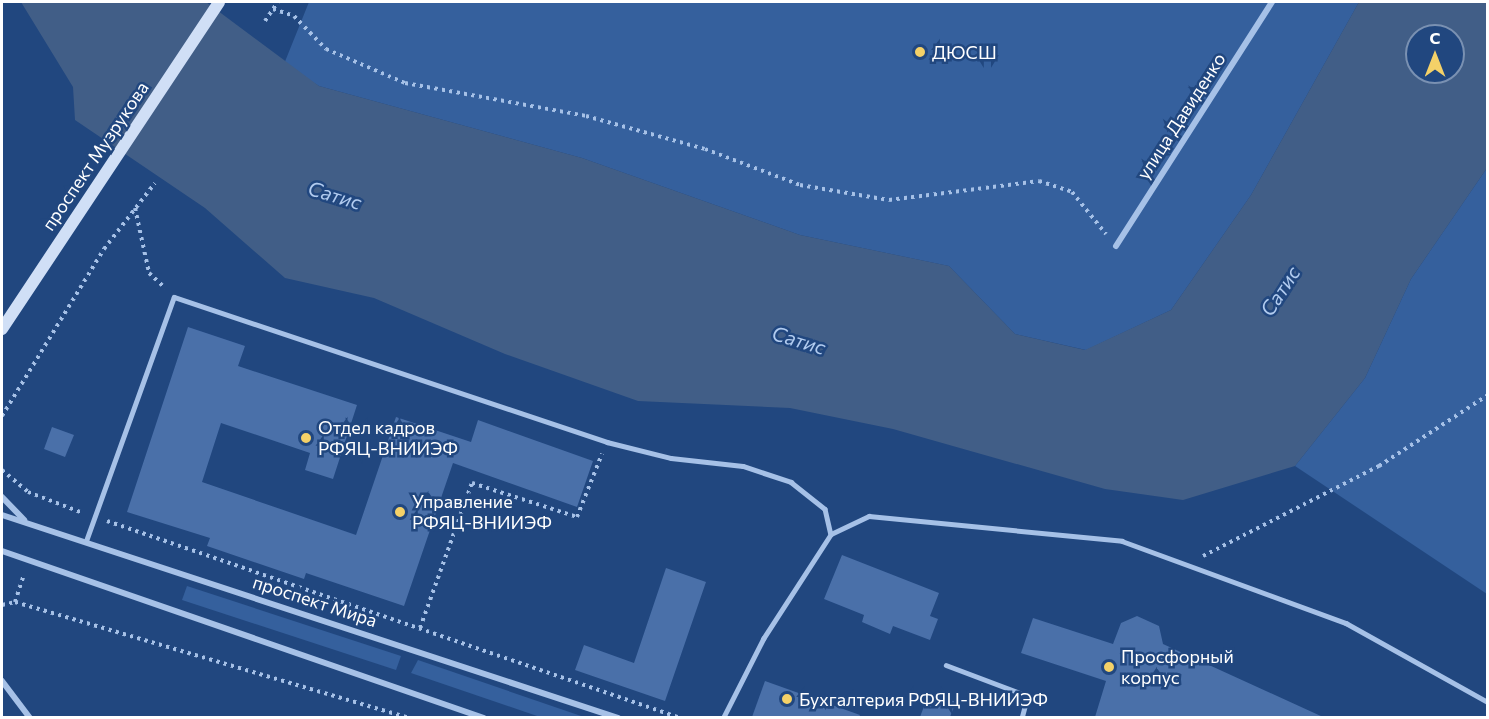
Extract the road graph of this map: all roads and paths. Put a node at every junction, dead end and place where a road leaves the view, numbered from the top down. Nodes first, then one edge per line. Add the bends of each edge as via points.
1 (219, 2) edge
2 (278, 2) edge
3 (1272, 2) edge
4 (273, 9) junction
5 (265, 21) dead end
6 (155, 183) dead end
7 (134, 207) junction
8 (1116, 246) joint
9 (174, 297) junction
10 (2, 329) edge
11 (1488, 395) edge
12 (2, 416) edge
13 (607, 442) junction
14 (2, 470) edge
15 (2, 497) edge
16 (2, 515) edge
17 (94, 517) junction
18 (27, 522) junction
19 (831, 534) junction
20 (86, 541) junction
21 (2, 551) edge
22 (1189, 563) junction
23 (2, 604) edge
24 (420, 628) junction
25 (946, 665) dead end
26 (2, 681) edge
27 (1488, 702) edge
28 (30, 717) edge
29 (409, 717) edge
30 (484, 717) edge
31 (618, 717) edge
32 (680, 717) edge
33 (723, 717) edge
34 (1022, 717) edge

1 - 10 main road, проспект Музрукова
2 - 4 path
3 - 8 street, улица Давиденко
4 - 5 path
4 - 8 path via 294,16 326,49 384,76 527,109 586,116 705,149 800,185 889,200 1039,181 1072,192
6 - 7 path
7 - 9 path via 149,273
7 - 12 path
9 - 13 lane
9 - 17 lane
11 - 22 path via 1379,466
13 - 19 lane via 671,458 743,466 791,482 825,509
13 - 24 path via 577,517 472,483
14 - 17 path via 28,492
15 - 18 street
16 - 18 street, проспект Мира
17 - 20 lane
17 - 24 path
18 - 20 street, проспект Мира
19 - 22 lane via 869,516 946,522 1122,541
19 - 33 lane via 763,639
20 - 31 street, проспект Мира
21 - 30 street
22 - 27 lane via 1346,623
23 - 29 path via 15,602
24 - 32 path
25 - 34 lane via 1028,696
26 - 28 street

